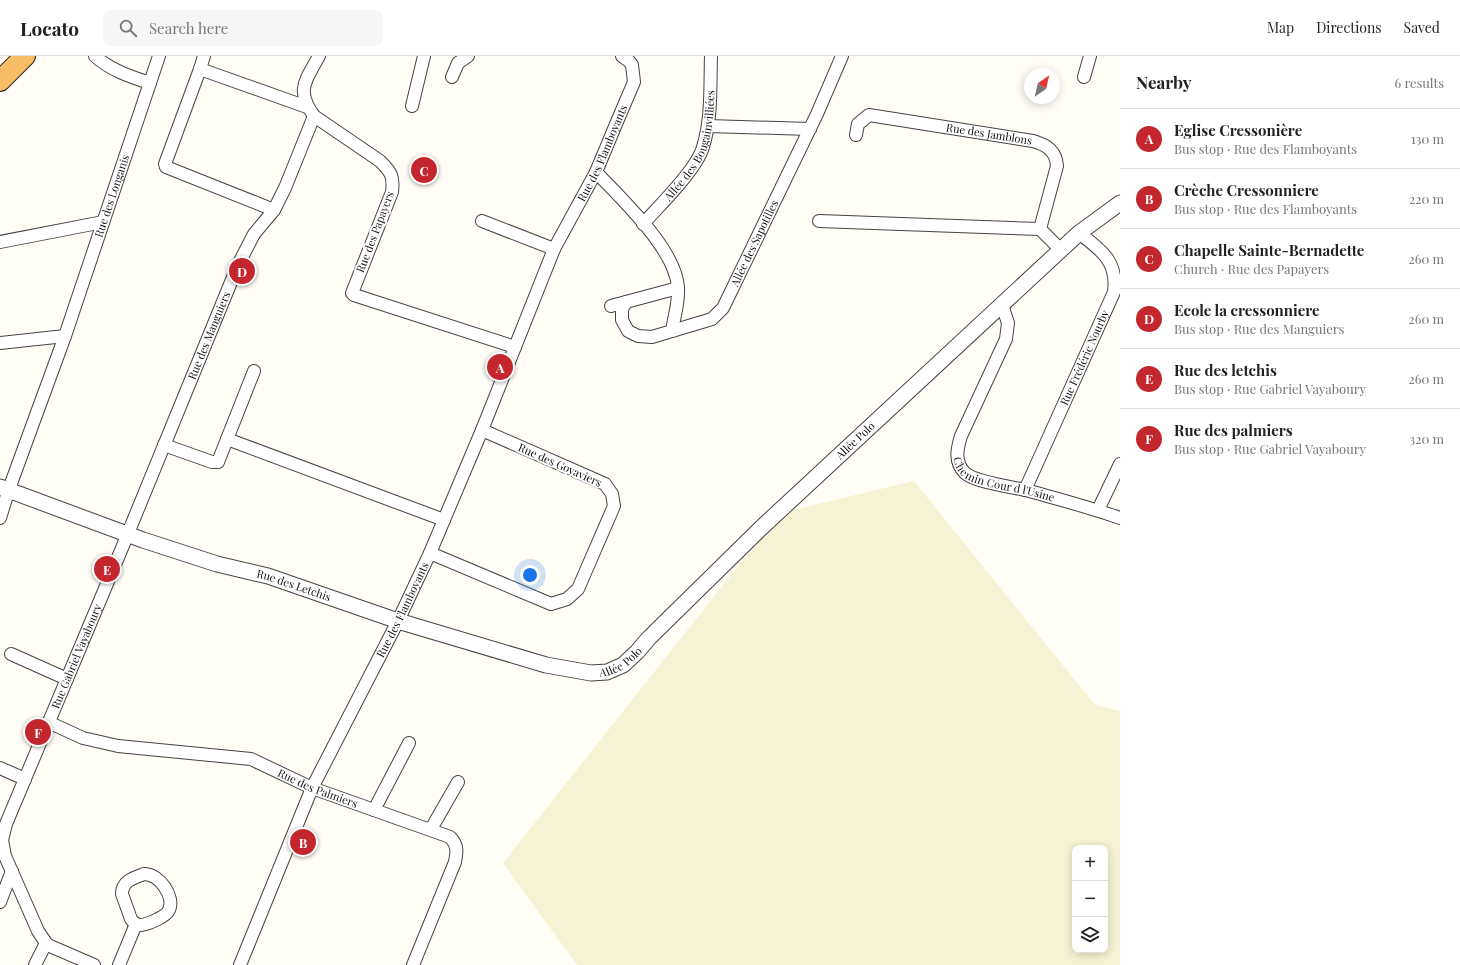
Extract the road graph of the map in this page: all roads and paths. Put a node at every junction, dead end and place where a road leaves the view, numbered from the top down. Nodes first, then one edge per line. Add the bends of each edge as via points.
1 (25, 56) edge
2 (94, 56) edge
3 (159, 56) edge
4 (204, 56) edge
5 (319, 56) edge
6 (424, 56) edge
7 (711, 56) edge
8 (842, 56) edge
9 (1090, 56) edge
10 (459, 58) edge
11 (628, 58) edge
12 (200, 69) junction
13 (452, 77) dead end
14 (1084, 77) dead end
15 (0, 81) edge
16 (150, 83) junction
17 (412, 106) dead end
18 (311, 111) junction
19 (708, 126) junction
20 (810, 130) junction
21 (856, 135) dead end
22 (596, 172) junction
23 (1120, 203) edge
24 (274, 210) junction
25 (482, 221) dead end
26 (819, 221) dead end
27 (103, 222) junction
28 (643, 224) junction
29 (1040, 229) junction
30 (1079, 232) junction
31 (0, 242) edge
32 (554, 249) junction
33 (1061, 250) junction
34 (678, 288) junction
35 (626, 302) junction
36 (1002, 305) junction
37 (611, 306) dead end
38 (672, 331) junction
39 (65, 336) junction
40 (0, 344) edge
41 (515, 347) junction
42 (254, 371) dead end
43 (482, 430) junction
44 (227, 439) junction
45 (164, 445) junction
46 (1120, 464) edge
47 (4, 488) edge
48 (1025, 490) junction
49 (1098, 510) junction
50 (0, 518) edge
51 (1120, 518) edge
52 (444, 520) junction
53 (128, 534) junction
54 (430, 552) junction
55 (398, 621) junction
56 (11, 654) dead end
57 (591, 673) joint
58 (67, 679) junction
59 (48, 722) junction
60 (409, 743) dead end
61 (0, 768) edge
62 (25, 778) junction
63 (458, 782) dead end
64 (312, 788) junction
65 (374, 810) junction
66 (431, 829) junction
67 (3, 855) edge
68 (12, 871) junction
69 (0, 902) edge
70 (136, 924) junction
71 (46, 943) junction
72 (35, 965) edge
73 (94, 965) edge
74 (119, 965) edge
75 (240, 965) edge
76 (413, 965) edge

1 - 15 highway
2 - 16 street via 124,75
3 - 16 street, Rue des Longanis
4 - 12 street
5 - 18 street via 303,89 304,98
6 - 17 street
7 - 19 street, Allée des Bougainvilliées
8 - 20 street, Allée des Sapotilles
9 - 14 street
10 - 13 street
11 - 22 street, Rue des Flamboyants via 634,82
12 - 18 street, Rue des Papayers
12 - 24 street via 166,167
16 - 27 street, Rue des Longanis
18 - 24 street, Rue des Manguiers via 285,188
18 - 41 street, Rue des Papayers via 380,161 388,169 393,180 392,192 352,293
19 - 20 street
19 - 28 street, Allée des Bougainvilliées via 703,149 691,169
20 - 38 street, Allée des Sapotilles via 722,308 712,319
21 - 29 street, Rue des Jamblons via 858,124 869,115 1043,144 1052,151 1057,166
22 - 28 street
22 - 32 street, Rue des Flamboyants
23 - 30 street, Allée Polo
24 - 45 street, Rue des Manguiers via 254,234 238,265
25 - 32 street
26 - 29 street
27 - 31 street
27 - 39 street, Rue des Longanis
28 - 34 street via 672,265
29 - 33 street
30 - 33 street, Allée Polo
30 - 48 street, Rue Frédéric Nourby via 1107,258 1113,269 1114,292
32 - 41 street, Rue des Flamboyants
33 - 36 street, Allée Polo
34 - 35 street
34 - 38 street
35 - 37 street
35 - 38 street, Allée des Sapotilles via 622,309 622,320 628,331 638,336 652,337
36 - 48 street, Chemin Cour d l'Usine via 1008,323 1006,339 961,436 957,449 958,462 965,473 980,480
36 - 57 street, Allée Polo via 761,528 623,665 607,672
39 - 40 street
39 - 47 street, Rue des Longanis
41 - 43 street, Rue des Flamboyants
42 - 44 street
43 - 52 street, Rue des Flamboyants
43 - 54 street, Rue des Goyaviers via 605,484 612,494 614,506 578,589 567,599 551,604
44 - 45 street via 218,462
44 - 52 street
45 - 53 street, Rue des Manguiers
46 - 49 street
47 - 50 street, Rue des Longanis
47 - 53 street, Rue des Letchis
48 - 49 street, Chemin Cour d l'Usine
49 - 51 street, Chemin Cour d l'Usine
52 - 54 street, Rue des Flamboyants
53 - 55 street, Rue des Letchis via 217,564 268,576
53 - 58 street, Rue Gabriel Vayaboury
54 - 55 street, Rue des Flamboyants
55 - 57 street, Rue des Letchis via 536,663
55 - 64 street, Rue des Flamboyants
56 - 58 street
58 - 59 street, Rue Gabriel Vayaboury
59 - 62 street, Rue Gabriel Vayaboury
59 - 64 street, Rue des Palmiers via 83,738 118,746 251,759
60 - 65 street
61 - 62 street
62 - 67 street, Rue Gabriel Vayaboury via 6,824 2,840
63 - 66 street
64 - 65 street, Rue des Palmiers
64 - 75 street, Rue des Flamboyants
65 - 66 street, Rue des Palmiers
66 - 76 street, Rue des Palmiers via 450,837 456,843 457,852
67 - 68 street, Rue Gabriel Vayaboury
68 - 69 street
68 - 71 street, Rue Gabriel Vayaboury via 38,931
70 - 70 street via 143,925 162,917 170,909 166,888 159,880 148,874 127,882 122,890 131,920
70 - 74 street
71 - 72 street
71 - 73 street

